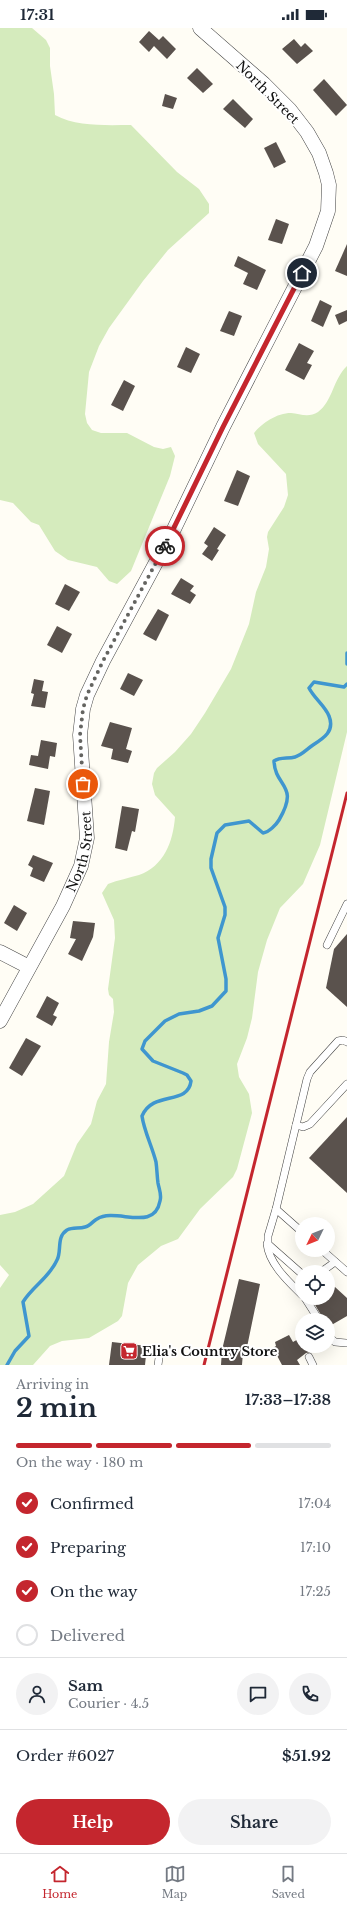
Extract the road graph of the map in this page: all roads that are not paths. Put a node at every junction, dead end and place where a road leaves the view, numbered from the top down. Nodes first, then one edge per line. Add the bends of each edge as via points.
1 (200, 28) edge
2 (347, 904) edge
3 (327, 945) dead end
4 (0, 952) edge
5 (29, 967) junction
6 (0, 1021) edge
7 (347, 1042) edge
8 (347, 1084) edge
9 (296, 1125) junction
10 (276, 1209) junction
11 (295, 1226) edge
12 (268, 1240) junction
13 (330, 1257) edge
14 (335, 1262) junction
15 (331, 1265) edge
16 (295, 1268) edge
17 (347, 1272) edge
18 (295, 1288) edge
19 (335, 1342) edge
20 (347, 1343) edge
21 (309, 1358) dead end
22 (313, 1365) edge

1 - 5 street, North Street via 264,84 290,110 307,132 319,153 329,185 328,211 316,246 171,535 87,695 80,735 87,838 85,851 70,893
2 - 3 lane
4 - 5 street
5 - 6 street, North Street
7 - 9 lane via 338,1041 309,1074
8 - 9 lane via 310,1124 303,1127
9 - 10 lane
10 - 11 lane
10 - 12 lane
12 - 16 lane via 272,1249
12 - 18 lane via 267,1248
13 - 14 lane
14 - 15 lane
14 - 17 lane
19 - 20 lane
21 - 22 lane

